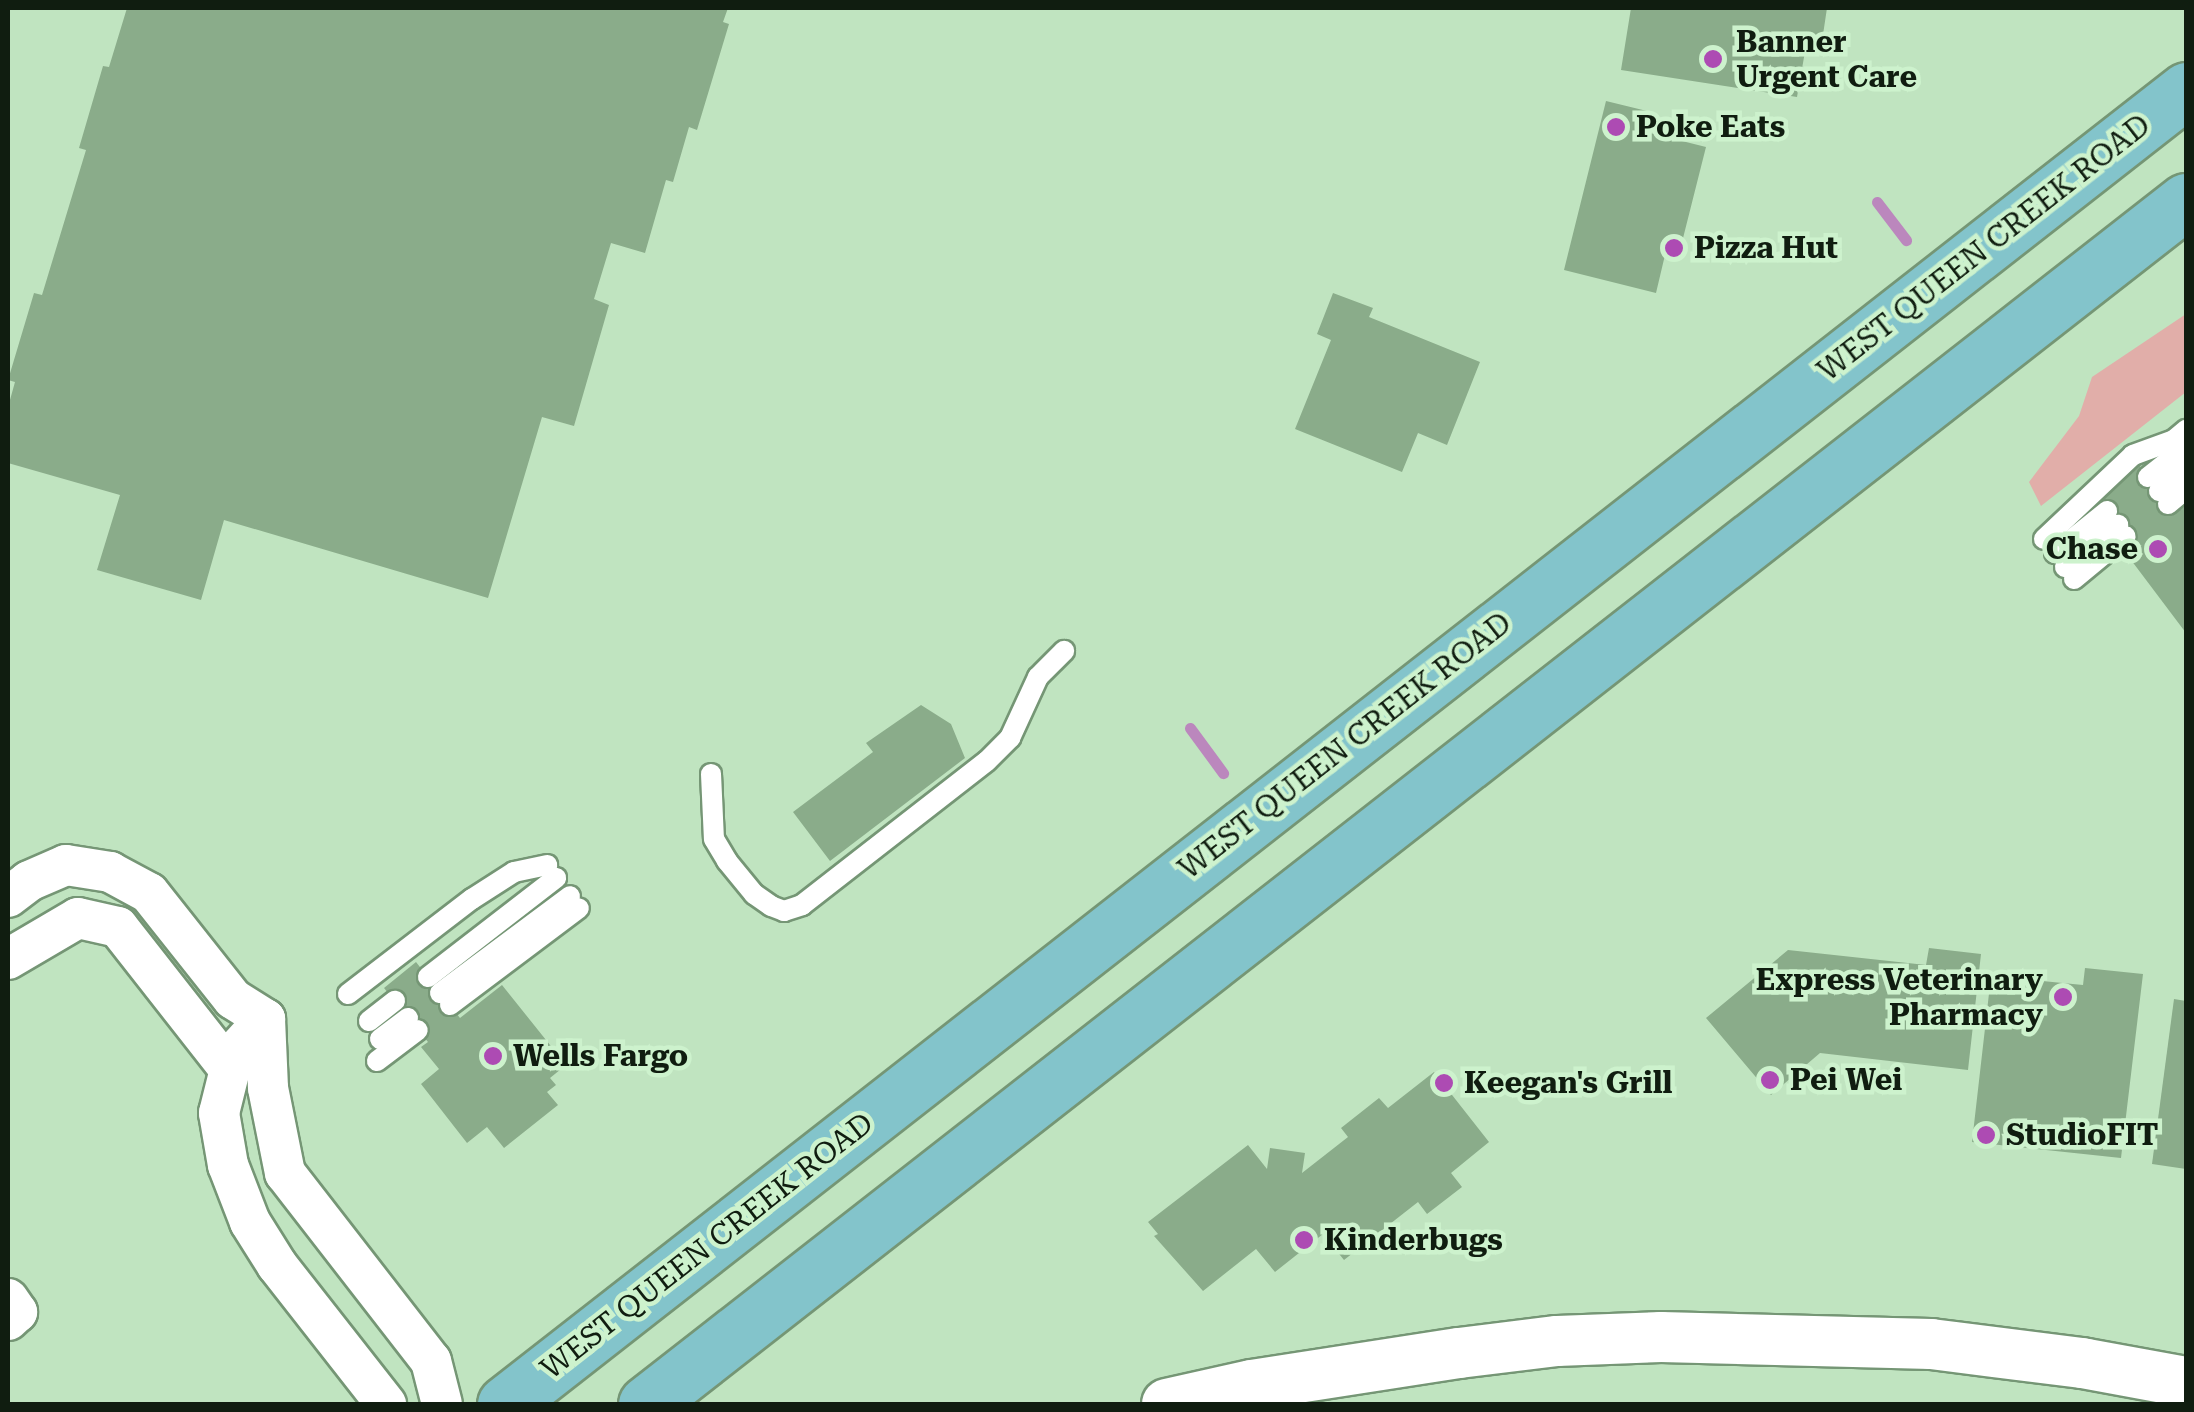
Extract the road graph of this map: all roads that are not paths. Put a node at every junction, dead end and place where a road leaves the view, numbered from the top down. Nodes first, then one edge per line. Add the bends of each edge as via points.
1 (2186, 90) edge
2 (2186, 201) edge
3 (2186, 430) edge
4 (2186, 448) edge
5 (2186, 469) edge
6 (2186, 488) edge
7 (2159, 491) junction
8 (2060, 559) junction
9 (1064, 651) dead end
10 (711, 774) dead end
11 (563, 887) junction
12 (8, 897) edge
13 (8, 959) edge
14 (348, 994) dead end
15 (266, 1019) junction
16 (374, 1030) dead end
17 (377, 1060) dead end
18 (230, 1070) junction
19 (2186, 1382) edge
20 (386, 1404) edge
21 (442, 1404) edge
22 (506, 1404) edge
23 (646, 1404) edge
24 (1167, 1404) edge

1 - 22 main road, WEST QUEEN CREEK ROAD
2 - 23 main road
3 - 8 lane via 2132,454
4 - 7 lane
5 - 7 lane
6 - 7 lane
8 - 8 lane via 2117,524
9 - 10 lane via 1038,676 1010,738 987,762 802,905 770,906 726,860 714,838
11 - 11 lane via 439,992
11 - 14 lane via 514,872
12 - 15 street via 66,865 110,872 149,894 233,999
13 - 18 street via 78,918 118,927
15 - 18 street via 234,1053
15 - 21 street via 268,1088 285,1172 431,1361
16 - 17 lane via 407,1016
18 - 20 street via 220,1113 228,1165 250,1222
19 - 24 street via 1931,1344 1661,1338 1459,1352

